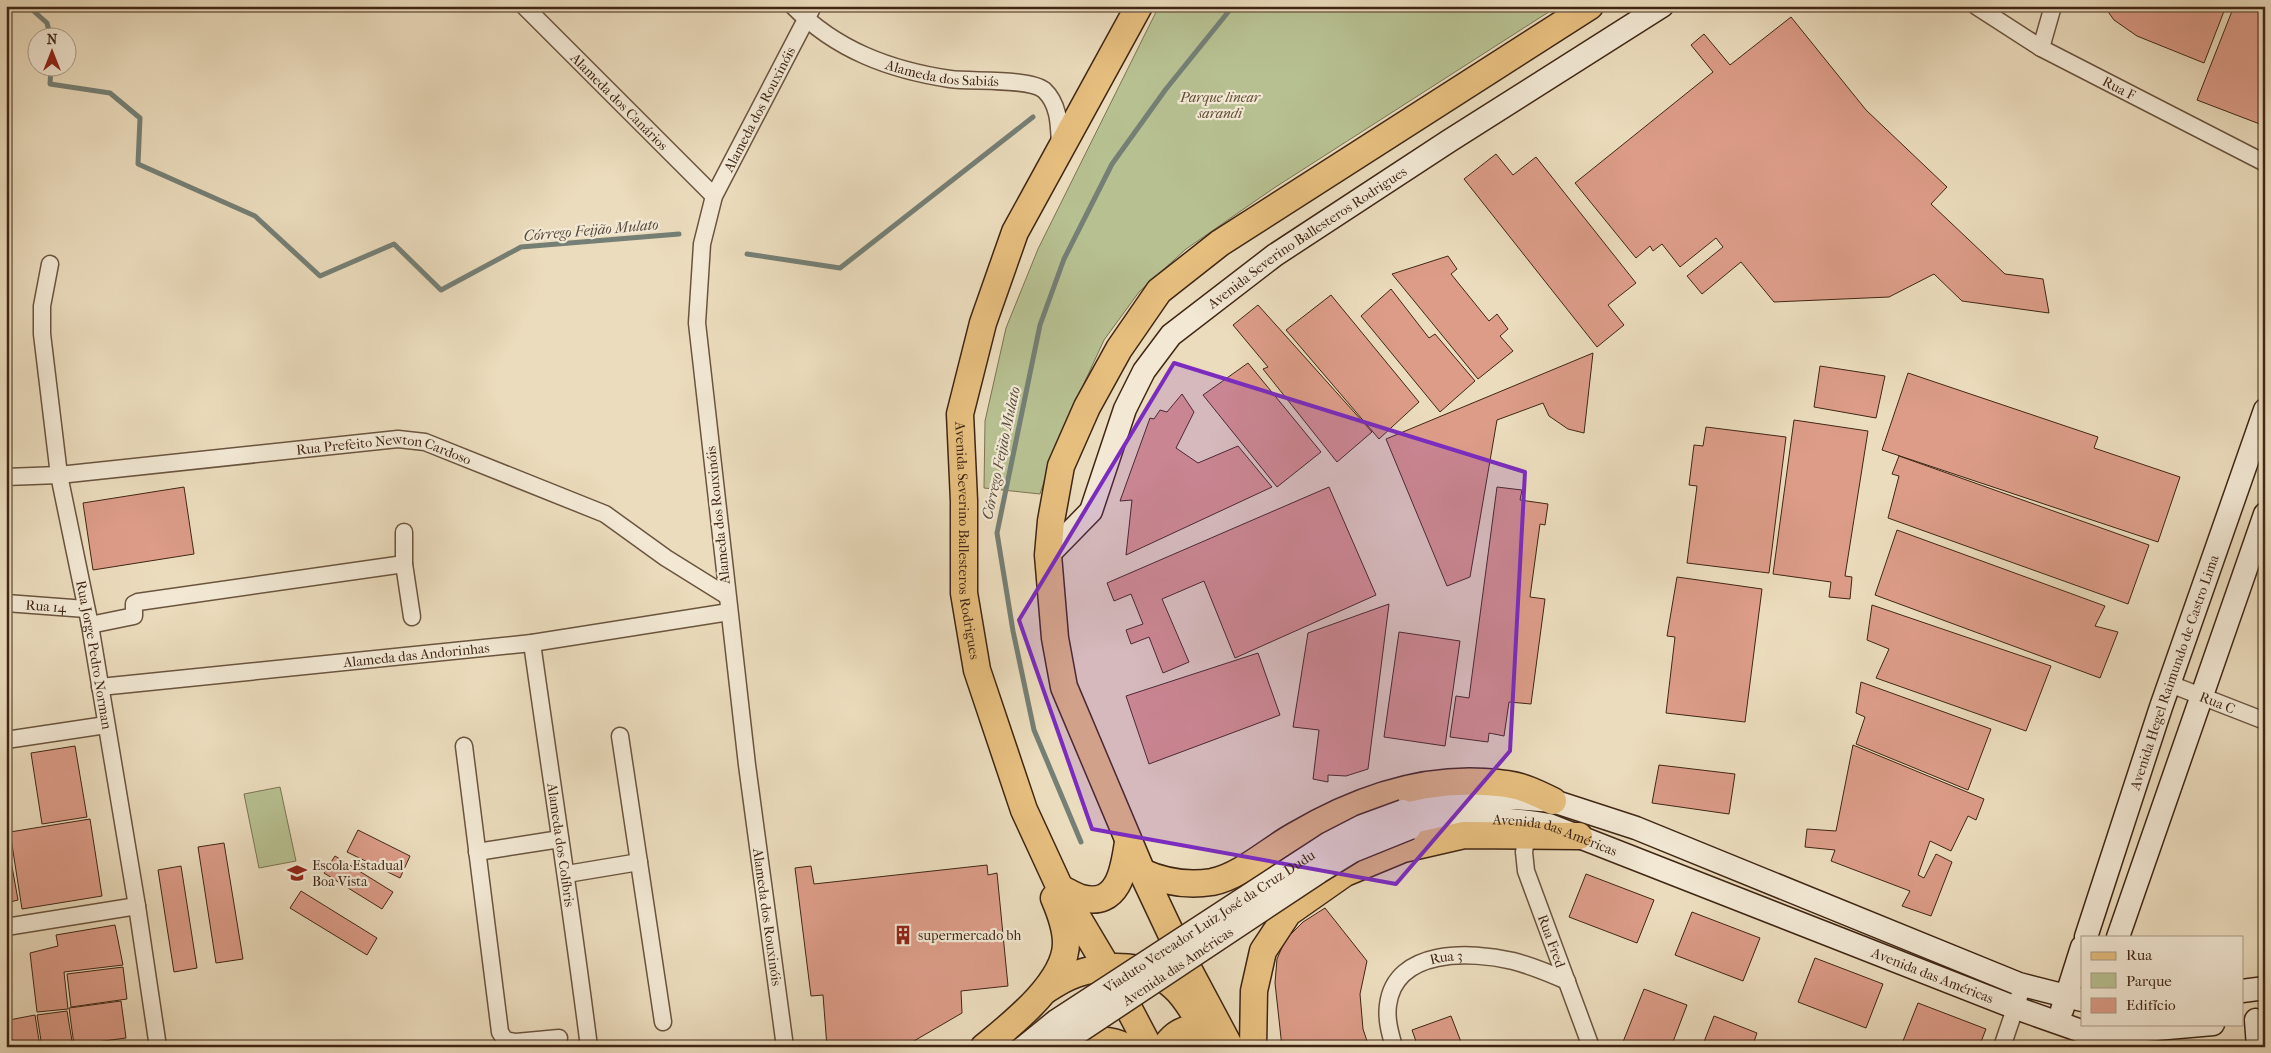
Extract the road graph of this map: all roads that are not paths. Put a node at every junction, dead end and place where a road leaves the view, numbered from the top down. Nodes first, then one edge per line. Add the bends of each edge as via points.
1 (524, 6) edge
2 (793, 6) edge
3 (1139, 6) edge
4 (1590, 6) edge
5 (1662, 6) edge
6 (1976, 6) edge
7 (2053, 6) edge
8 (809, 13) edge
9 (2041, 48) junction
10 (1060, 149) junction
11 (2265, 163) edge
12 (714, 196) junction
13 (50, 264) dead end
14 (2265, 410) edge
15 (2260, 440) edge
16 (59, 475) junction
17 (6, 477) edge
18 (2265, 514) edge
19 (404, 532) dead end
20 (1048, 555) junction
21 (404, 564) junction
22 (6, 603) edge
23 (728, 604) junction
24 (88, 617) junction
25 (412, 617) dead end
26 (532, 643) junction
27 (2170, 684) junction
28 (100, 687) junction
29 (2201, 696) junction
30 (2265, 721) edge
31 (106, 725) junction
32 (620, 736) dead end
33 (6, 740) edge
34 (464, 746) dead end
35 (1553, 801) junction
36 (1024, 810) junction
37 (1407, 819) junction
38 (1527, 834) junction
39 (1579, 836) junction
40 (560, 839) junction
41 (1128, 842) junction
42 (477, 852) junction
43 (639, 862) junction
44 (1142, 872) junction
45 (567, 874) junction
46 (1060, 888) junction
47 (137, 906) junction
48 (6, 927) edge
49 (2086, 936) edge
50 (2118, 936) edge
51 (2081, 953) edge
52 (1107, 967) junction
53 (1567, 981) junction
54 (2023, 985) junction
55 (2265, 988) edge
56 (1046, 990) junction
57 (2244, 991) edge
58 (2074, 998) edge
59 (2016, 1008) junction
60 (2254, 1020) edge
61 (663, 1022) dead end
62 (2058, 1024) junction
63 (2190, 1026) edge
64 (2083, 1034) edge
65 (1218, 1036) edge
66 (559, 1038) dead end
67 (158, 1047) edge
68 (589, 1047) edge
69 (785, 1047) edge
70 (984, 1047) edge
71 (1024, 1047) edge
72 (1056, 1047) edge
73 (1080, 1047) edge
74 (1126, 1047) edge
75 (1149, 1047) edge
76 (1165, 1047) edge
77 (1253, 1047) edge
78 (1394, 1047) edge
79 (1590, 1047) edge
80 (2002, 1047) edge
81 (2258, 1047) edge

1 - 12 street, Alameda dos Canários
2 - 8 street, Alameda dos Sabiás
3 - 10 main road, Avenida Severino Ballesteros Rodrigues
4 - 20 main road via 1220,243 1159,291 1119,349 1087,407 1061,466
5 - 20 main road, Avenida Severino Ballesteros Rodrigues via 1275,256 1171,335 1144,371 1125,409 1091,511
6 - 9 street, Rua F
7 - 9 street
8 - 10 street, Alameda dos Sabiás via 845,47 891,67 950,79 1021,82 1043,90 1058,111
8 - 12 street, Alameda dos Rouxinóis
9 - 11 street, Rua F
10 - 36 main road, Avenida Severino Ballesteros Rodrigues via 1015,232 983,323 960,414 964,593 970,636 977,670
12 - 23 street, Alameda dos Rouxinóis via 701,258 697,323
13 - 16 street, Rua Jorge Pedro Norman via 42,306 42,334
14 - 15 main road, Avenida Hegel Raimundo de Castro Lima
15 - 27 main road, Avenida Hegel Raimundo de Castro Lima
16 - 17 street, Rua Prefeito Newton Cardoso
16 - 23 street, Rua Prefeito Newton Cardoso via 398,438 425,442 605,514
16 - 24 street, Rua Jorge Pedro Norman
18 - 29 main road
19 - 21 street
20 - 41 main road via 1055,638 1064,687
21 - 24 street, Rua 14 via 138,602 134,604 134,616
21 - 25 street
22 - 24 street, Rua 14
23 - 26 street, Alameda das Andorinhas
23 - 69 street, Alameda dos Rouxinóis
24 - 28 street, Rua Jorge Pedro Norman
26 - 28 street, Alameda das Andorinhas
26 - 40 street, Alameda dos Colíbris
27 - 29 street, Rua C
27 - 49 main road, Avenida Hegel Raimundo de Castro Lima
28 - 31 street, Rua Jorge Pedro Norman
29 - 30 street, Rua C
29 - 50 main road
31 - 33 street
31 - 47 street, Rua Jorge Pedro Norman
32 - 43 street
34 - 42 street
35 - 37 main road, Avenida das Américas via 1514,798 1437,804
35 - 44 main road via 1528,790 1498,783 1439,783 1367,799 1213,882 1171,882
35 - 54 main road, Avenida das Américas via 1636,828
36 - 46 main road, Avenida Severino Ballesteros Rodrigues
36 - 56 main road via 1062,919 1066,944 1062,963
37 - 39 main road, Avenida das Américas via 1520,820 1548,825
37 - 71 main road, Viaduto Vereador Luiz José da Cruz Dudu, bridge via 1362,826 1329,843 1056,1021
37 - 72 main road, Avenida das Américas, bridge via 1318,872
38 - 39 main road
38 - 53 street, Rua Fred via 1524,852 1526,871
38 - 77 main road via 1464,835 1403,849 1345,873 1288,913 1263,951 1254,991
39 - 59 main road, Avenida das Américas
40 - 42 street
40 - 45 street, Alameda dos Colíbris
41 - 44 main road
41 - 46 main road via 1118,884 1111,894 1099,899 1082,898
42 - 66 street via 500,1032 505,1040 516,1042
43 - 45 street
43 - 61 street
44 - 65 main road
45 - 68 street, Alameda dos Colíbris
46 - 52 main road, Avenida Severino Ballesteros Rodrigues
47 - 48 street
47 - 67 street, Rua Jorge Pedro Norman
51 - 58 main road
52 - 56 main road via 1075,974
52 - 65 main road via 1140,969 1164,978
52 - 75 main road, Avenida Severino Ballesteros Rodrigues
53 - 78 street, Rua 3 via 1512,961 1477,956 1448,956 1411,967 1395,981 1388,1005
53 - 79 street, Rua Fred
54 - 58 main road, Avenida das Américas
54 - 59 street
55 - 57 main road
56 - 70 main road
58 - 62 main road
59 - 62 main road, Avenida das Américas
59 - 80 street
60 - 81 main road
62 - 64 main road, Avenida das Américas
63 - 64 main road, Avenida das Américas
65 - 76 main road via 1184,1028 1173,1035
73 - 74 main road via 1100,1040

